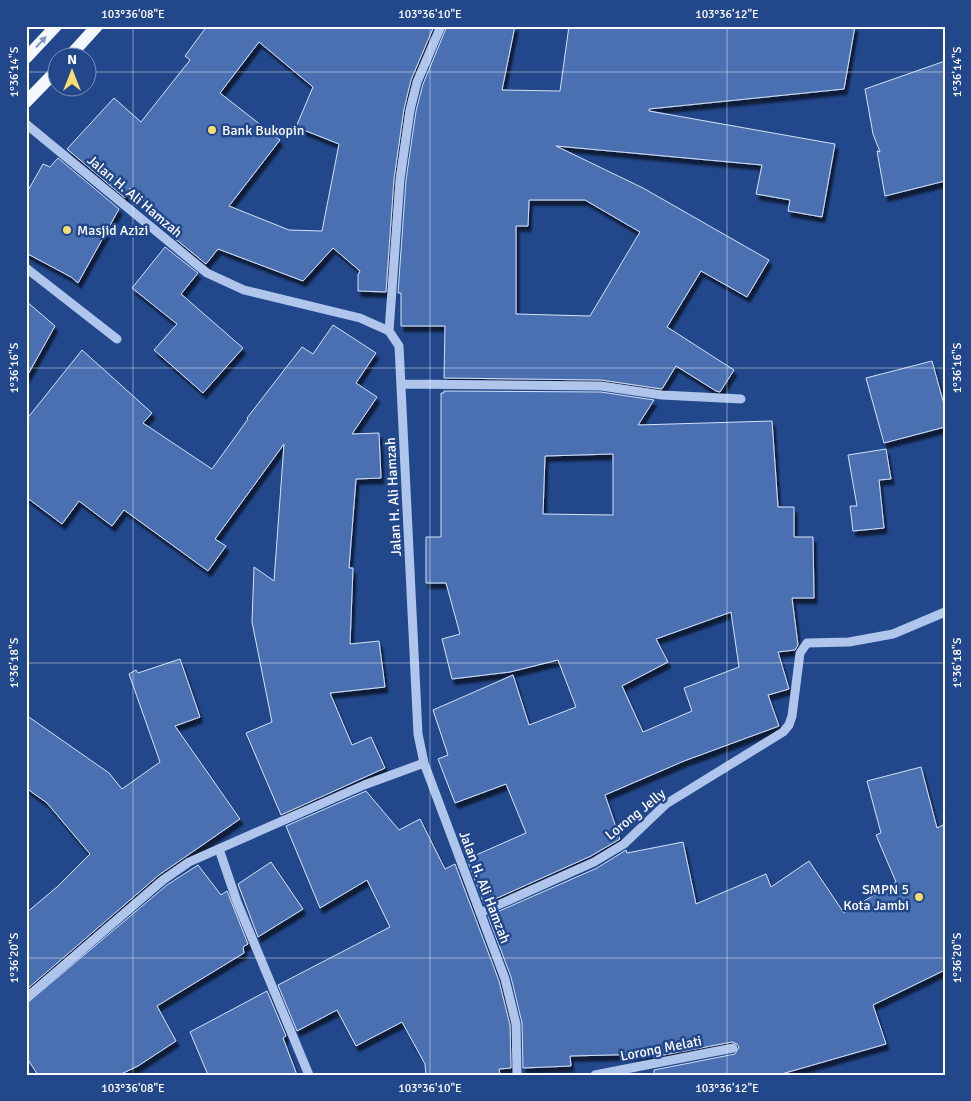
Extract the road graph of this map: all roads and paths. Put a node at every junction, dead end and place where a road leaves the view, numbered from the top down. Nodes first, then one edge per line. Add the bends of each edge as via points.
1 (56, 26) edge
2 (97, 26) edge
3 (440, 26) edge
4 (77, 48) edge
5 (26, 58) edge
6 (48, 79) edge
7 (26, 102) edge
8 (26, 124) edge
9 (26, 268) edge
10 (389, 331) junction
11 (117, 339) dead end
12 (401, 384) junction
13 (741, 399) dead end
14 (945, 612) edge
15 (424, 763) junction
16 (219, 849) junction
17 (480, 913) junction
18 (26, 998) edge
19 (733, 1048) dead end
20 (309, 1075) edge
21 (518, 1075) edge
22 (595, 1075) edge

5 -> 1 main road
2 - 4 main road
3 - 10 street via 417,82 410,110 399,188
6 - 7 main road
8 - 10 street, Jalan H. Ali Hamzah via 207,274 244,290 360,318
9 - 11 street
10 - 12 street, Jalan H. Ali Hamzah via 399,346
12 - 13 street via 601,386 662,395
12 - 15 street, Jalan H. Ali Hamzah via 418,734
14 - 17 street, Lorong Jelly via 893,634 849,642 807,643 802,647 792,716 783,732 666,804 624,844 594,862
15 - 16 street via 355,788
15 - 17 street, Jalan H. Ali Hamzah
16 - 18 street via 189,862 163,880
16 - 20 street via 237,902
17 - 21 street, Jalan H. Ali Hamzah via 505,979 516,1024
19 - 22 street, Lorong Melati

